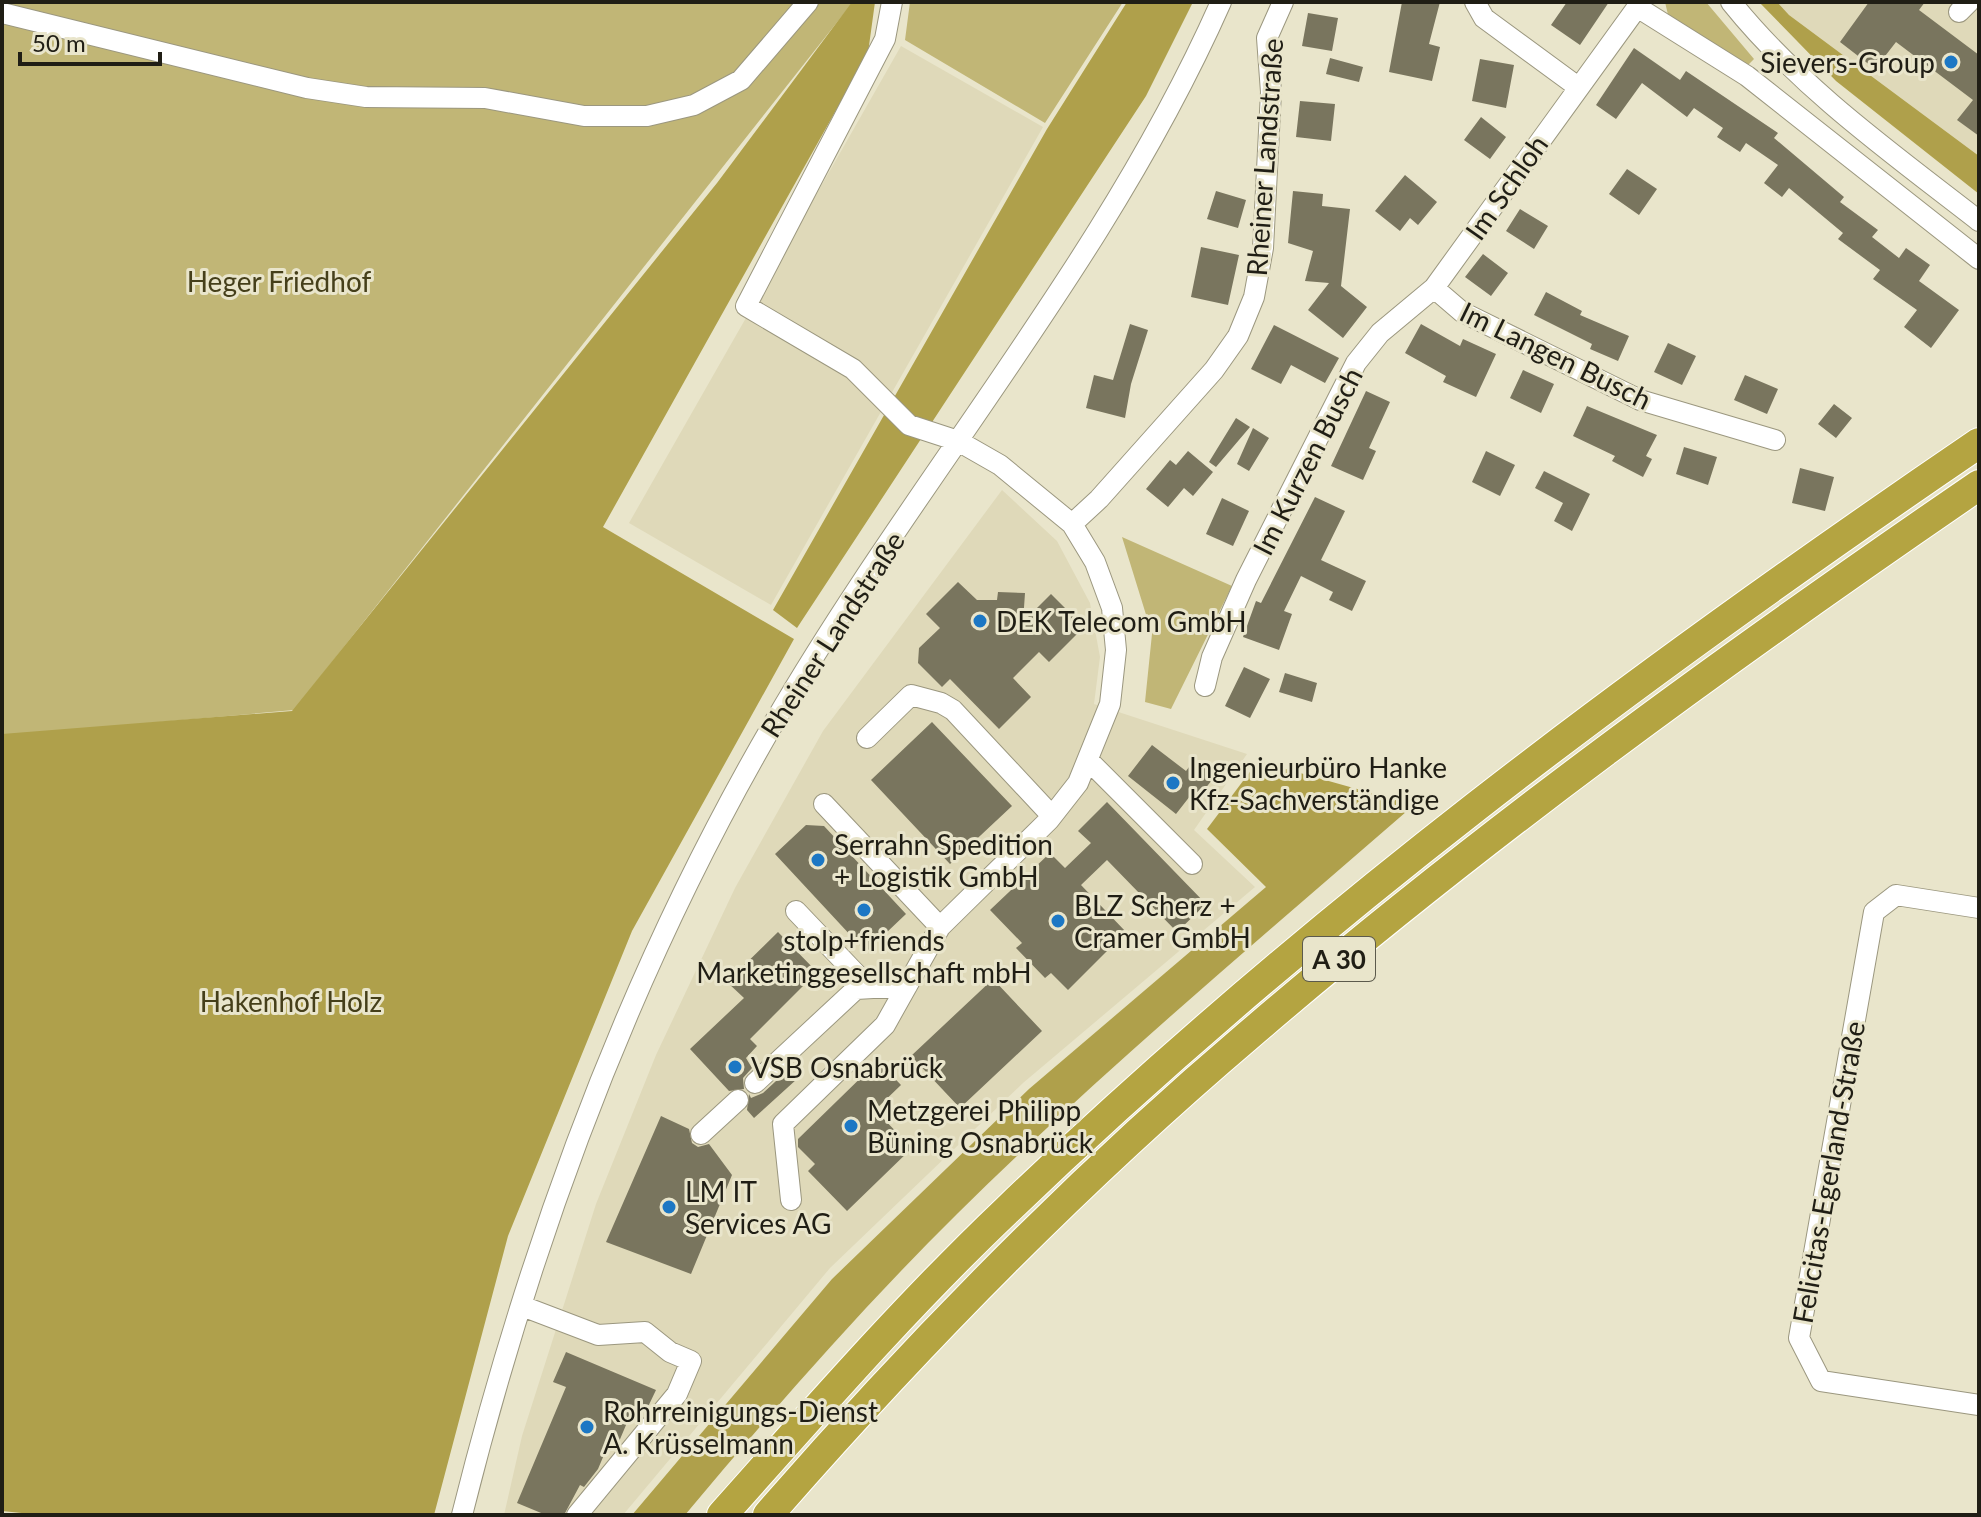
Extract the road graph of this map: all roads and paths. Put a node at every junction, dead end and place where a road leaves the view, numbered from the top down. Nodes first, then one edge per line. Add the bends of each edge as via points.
1 (808, 2) edge
2 (892, 2) edge
3 (1221, 2) edge
4 (1283, 2) edge
5 (1475, 2) edge
6 (1731, 2) edge
7 (1639, 4) edge
8 (2, 13) edge
9 (1578, 87) junction
10 (1979, 221) edge
11 (1979, 259) edge
12 (1434, 288) junction
13 (1775, 440) dead end
14 (958, 441) junction
15 (1979, 443) edge
16 (1979, 485) edge
17 (1072, 524) junction
18 (1205, 686) dead end
19 (867, 738) dead end
20 (1089, 761) junction
21 (824, 804) dead end
22 (1052, 816) junction
23 (1192, 864) dead end
24 (1979, 908) edge
25 (796, 911) dead end
26 (940, 927) junction
27 (907, 986) junction
28 (755, 1083) dead end
29 (738, 1100) dead end
30 (701, 1134) dead end
31 (791, 1200) dead end
32 (522, 1306) junction
33 (1979, 1405) edge
34 (462, 1515) edge
35 (577, 1515) edge
36 (722, 1515) edge
37 (768, 1515) edge

1 - 8 street via 741,80 694,105 647,116 584,116 485,98 366,97 307,88
2 - 14 street via 885,39 746,306 853,369 909,425
3 - 14 street, Rheiner Landstraße via 1146,152 1069,279
4 - 17 street, Rheiner Landstraße via 1267,38 1271,92 1263,248 1254,297 1238,336 1214,370
5 - 9 street via 1484,18
6 - 10 street via 1818,93
7 - 9 street, Im Schloh
7 - 11 street via 1747,76
9 - 12 street, Im Schloh
12 - 13 street, Im Langen Busch via 1462,312 1640,400
12 - 18 street, Im Kurzen Busch via 1380,333 1350,373 1246,580
14 - 17 street via 1000,465
14 - 32 street, Rheiner Landstraße via 792,692 714,828 622,1023
15 - 36 highway, A 30 via 1663,663 1324,925 1003,1213
16 - 37 highway, A 30 via 1670,702 1378,927 1247,1036 935,1332
17 - 20 street via 1095,562 1112,608 1116,650 1110,704
19 - 22 street via 911,695 941,703
20 - 22 street
20 - 23 street
21 - 26 street
22 - 26 street
24 - 33 street, Felicitas-Egerland-Straße via 1896,895 1874,912 1799,1338 1821,1381
25 - 27 street via 859,977
26 - 27 street
27 - 28 street via 856,989
27 - 31 street via 885,1025 783,1124
29 - 30 street
32 - 34 street, Rheiner Landstraße
32 - 35 street via 598,1335 645,1332 691,1361 677,1394

